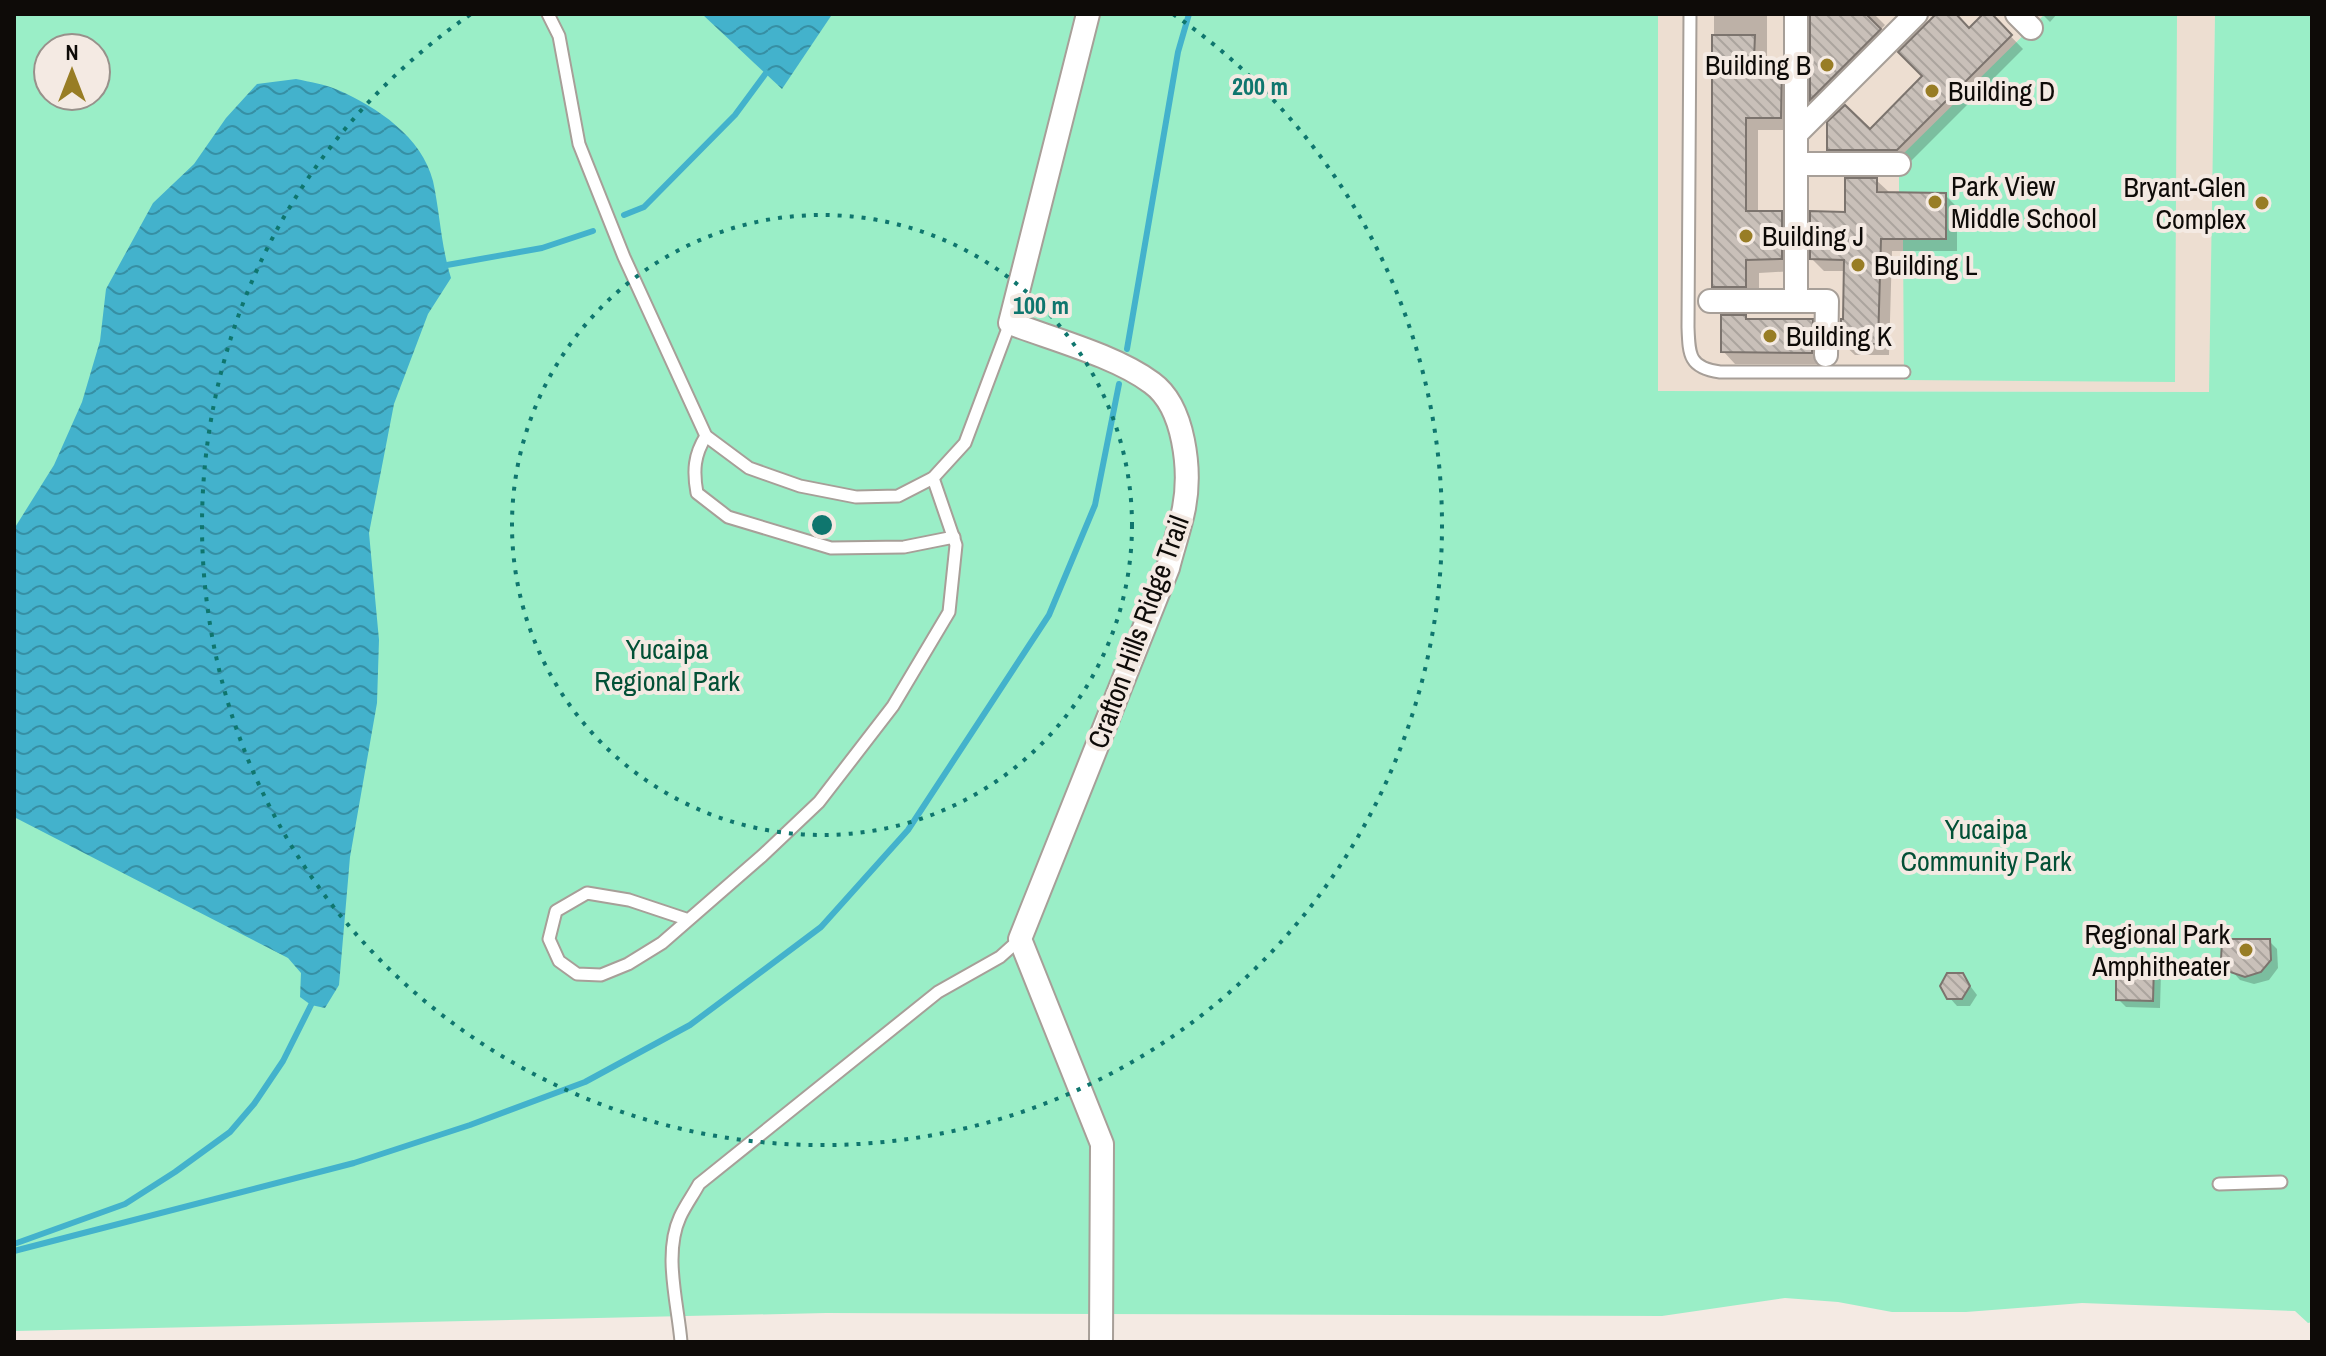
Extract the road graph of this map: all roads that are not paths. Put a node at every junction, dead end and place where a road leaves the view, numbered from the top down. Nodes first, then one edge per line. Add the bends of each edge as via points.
1 (548, 14) edge
2 (1088, 14) edge
3 (1690, 14) edge
4 (1796, 14) edge
5 (1912, 15) edge
6 (1796, 134) junction
7 (1796, 164) junction
8 (1899, 164) dead end
9 (1710, 301) dead end
10 (1796, 301) junction
11 (1010, 323) junction
12 (1826, 355) dead end
13 (1904, 372) dead end
14 (706, 436) junction
15 (933, 478) junction
16 (954, 537) junction
17 (686, 919) junction
18 (1020, 939) junction
19 (2281, 1182) dead end
20 (2219, 1184) dead end
21 (681, 1342) edge
22 (1101, 1342) edge

1 - 14 lane via 559,36 579,144
2 - 11 street
3 - 13 lane via 1688,336 1693,361 1720,372
4 - 6 street
5 - 6 street
6 - 7 street
7 - 8 street
7 - 10 street
9 - 10 street
10 - 12 street via 1827,301
11 - 15 lane via 965,443
11 - 18 street, Crafton Hills Ridge Trail via 1118,364 1154,384 1176,412 1185,455 1184,506 1168,568
14 - 15 lane via 749,468 800,486 856,497 898,496
14 - 16 lane via 693,472 697,493 728,517 831,548 904,547
15 - 16 lane
16 - 17 lane via 949,612 893,706 819,802
17 - 17 lane via 662,943 601,975 577,974 559,961 549,939 556,911 587,893
18 - 21 lane via 1000,957 938,992 699,1184 679,1219 671,1274
18 - 22 street via 1102,1144
19 - 20 lane

